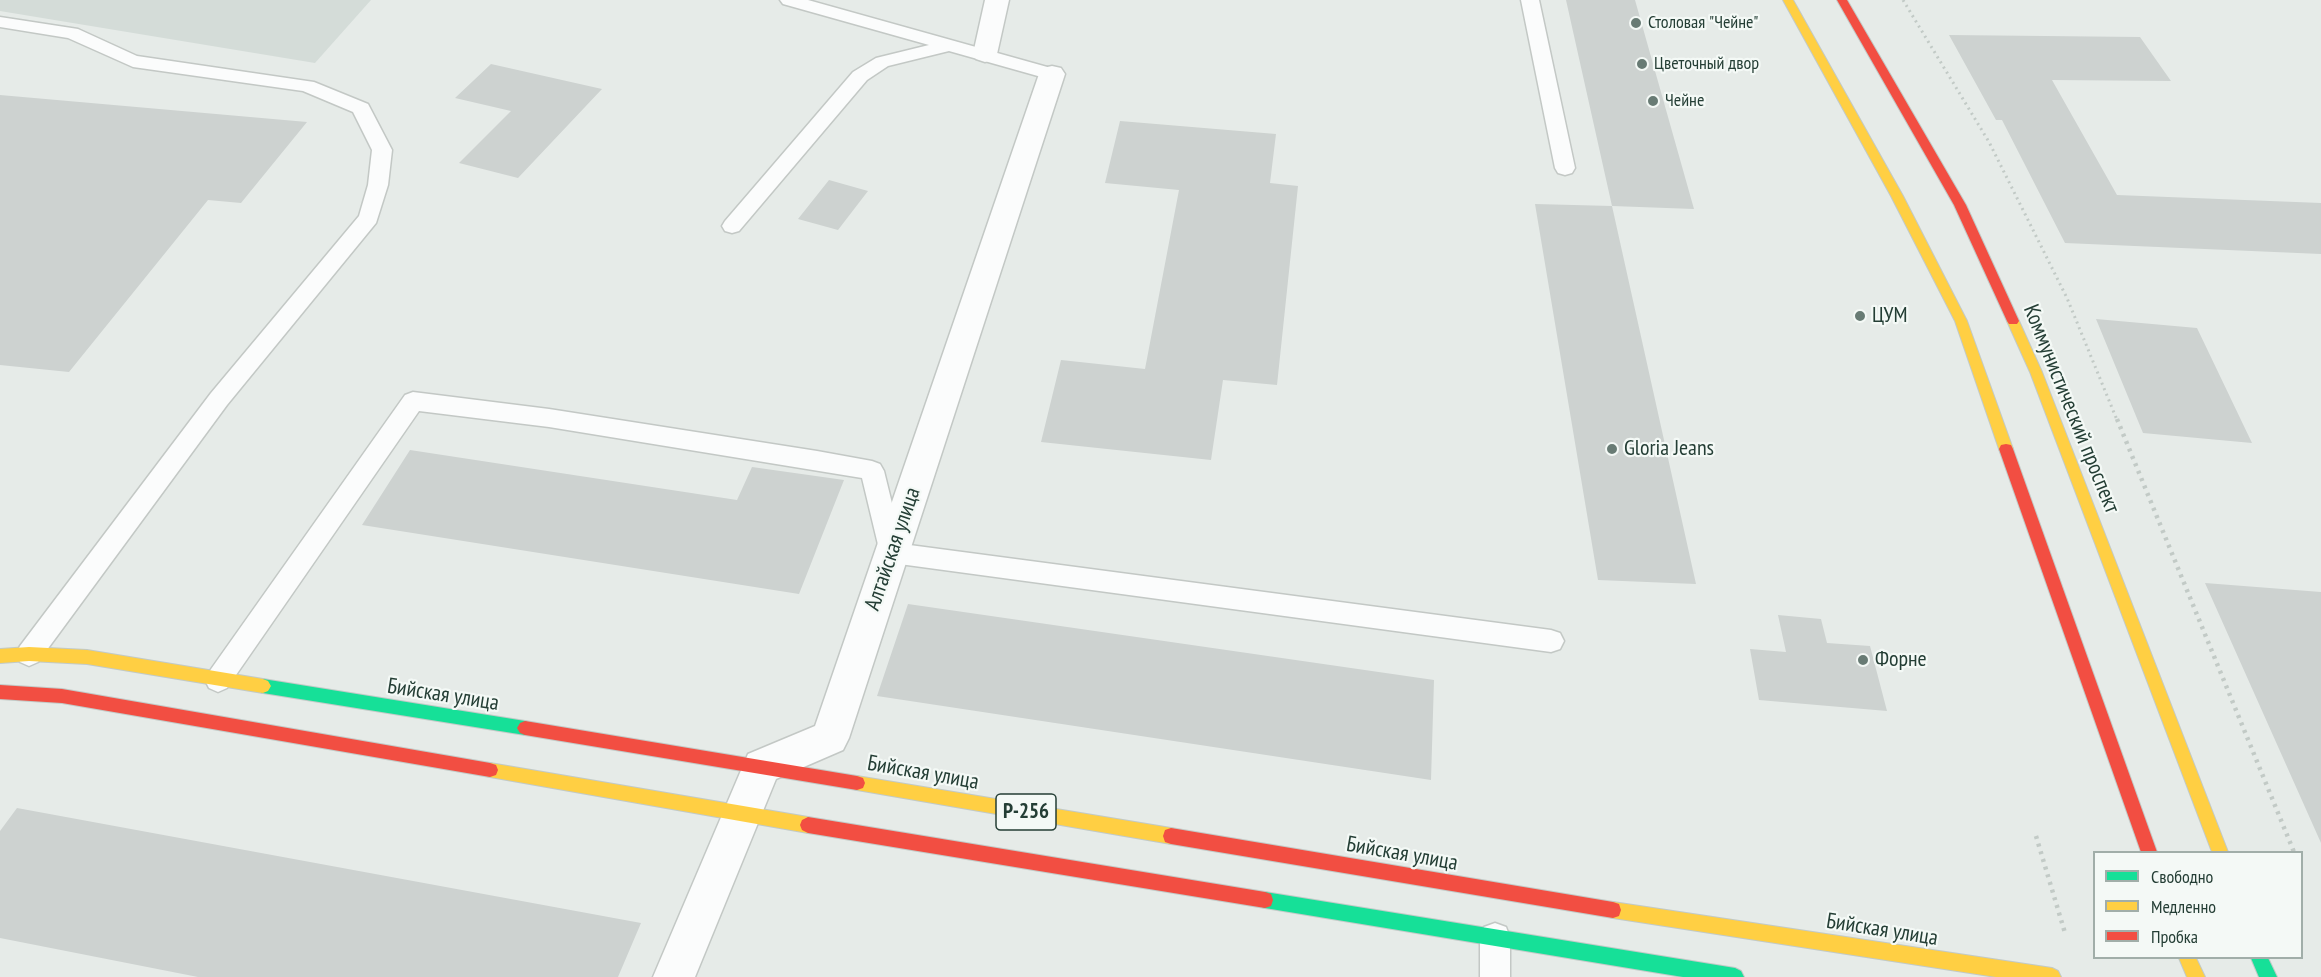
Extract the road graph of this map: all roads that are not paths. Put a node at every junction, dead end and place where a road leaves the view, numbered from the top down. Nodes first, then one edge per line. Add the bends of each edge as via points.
1 (789, 0) edge
2 (997, 0) edge
3 (1530, 0) edge
4 (1788, 0) edge
5 (1842, 0) edge
6 (0, 22) edge
7 (951, 45) junction
8 (985, 54) junction
9 (1052, 74) joint
10 (1565, 168) dead end
11 (732, 226) dead end
12 (892, 553) junction
13 (1551, 641) dead end
14 (29, 654) junction
15 (0, 656) edge
16 (219, 680) junction
17 (0, 692) edge
18 (762, 767) junction
19 (742, 814) junction
20 (2148, 851) edge
21 (2220, 851) edge
22 (1495, 938) junction
23 (2189, 959) edge
24 (2261, 959) edge
25 (674, 977) edge
26 (1495, 977) edge
27 (1735, 977) edge
28 (2052, 977) edge
29 (2196, 977) edge
30 (2268, 977) edge

1 - 7 lane
2 - 8 street
3 - 10 lane
4 - 20 main road via 1898,196 1960,321
5 - 21 main road, Коммунистический проспект via 1960,205 2037,372
6 - 14 lane via 72,33 133,61 307,86 361,108 382,150 369,218 219,399
7 - 8 lane
7 - 11 lane via 882,62 860,76
8 - 9 lane
9 - 12 street, Алтайская улица
12 - 13 lane
12 - 16 lane via 872,471 549,418 413,401
12 - 18 street, Алтайская улица via 830,738
14 - 15 main road, Бийская улица / Р-256
14 - 16 main road, Бийская улица / Р-256 via 87,657
16 - 18 main road, Бийская улица / Р-256
17 - 19 main road, Р-256 via 62,696
18 - 19 street
18 - 28 main road, Бийская улица / Р-256 via 1559,902
19 - 22 main road, Р-256
19 - 25 street
22 - 26 lane
22 - 27 main road, Р-256
23 - 29 main road
24 - 30 main road

